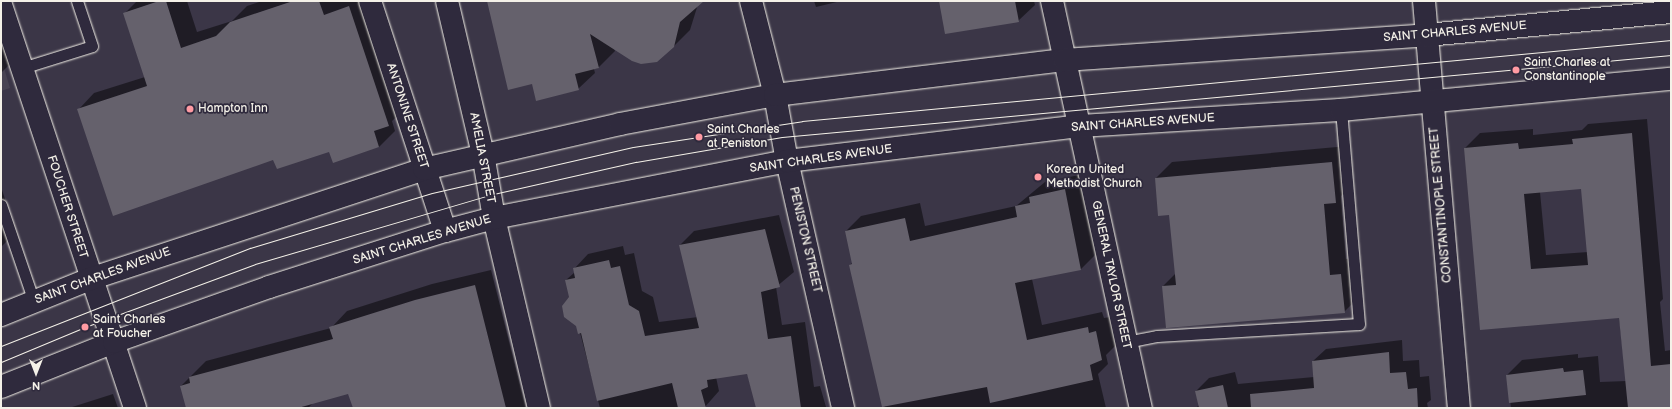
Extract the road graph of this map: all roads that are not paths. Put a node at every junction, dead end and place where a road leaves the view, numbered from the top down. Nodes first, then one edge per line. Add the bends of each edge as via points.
1 (77, 1) edge
2 (370, 1) edge
3 (447, 1) edge
4 (751, 1) edge
5 (1052, 1) edge
6 (1424, 1) edge
7 (1, 5) edge
8 (1671, 12) edge
9 (1427, 35) junction
10 (1064, 60) junction
11 (22, 68) junction
12 (1671, 80) edge
13 (775, 95) junction
14 (1431, 100) junction
15 (1341, 110) junction
16 (1079, 126) junction
17 (483, 154) junction
18 (787, 161) junction
19 (424, 169) junction
20 (1, 205) edge
21 (494, 218) junction
22 (445, 231) junction
23 (90, 279) junction
24 (34, 302) junction
25 (1, 315) edge
26 (114, 342) junction
27 (1126, 342) junction
28 (1, 387) edge
29 (135, 408) edge
30 (539, 408) edge
31 (843, 408) edge
32 (1141, 408) edge
33 (1459, 408) edge

1 - 11 lane via 92,46
2 - 19 main road, ANTONINE STREET
3 - 17 main road, AMELIA STREET
4 - 13 main road, PENISTON STREET
5 - 10 main road, GENERAL TAYLOR STREET
6 - 9 main road, CONSTANTINOPLE STREET
7 - 11 main road, FOUCHER STREET
8 - 9 main road, SAINT CHARLES AVENUE
9 - 10 main road, SAINT CHARLES AVENUE
9 - 14 main road, CONSTANTINOPLE STREET
10 - 13 main road, SAINT CHARLES AVENUE
10 - 16 main road, GENERAL TAYLOR STREET
11 - 23 main road, FOUCHER STREET
12 - 14 main road, SAINT CHARLES AVENUE
13 - 17 main road, SAINT CHARLES AVENUE via 620,124
13 - 18 main road, PENISTON STREET
14 - 15 main road, SAINT CHARLES AVENUE
14 - 33 main road, CONSTANTINOPLE STREET
15 - 16 main road, SAINT CHARLES AVENUE
15 - 27 lane via 1359,324 1157,336
16 - 18 main road, SAINT CHARLES AVENUE
16 - 27 main road, GENERAL TAYLOR STREET
17 - 19 main road, SAINT CHARLES AVENUE
17 - 21 main road, AMELIA STREET
18 - 21 main road, SAINT CHARLES AVENUE
18 - 31 main road, PENISTON STREET
19 - 22 main road, ANTONINE STREET
19 - 23 main road, SAINT CHARLES AVENUE
20 - 24 lane
21 - 22 main road, SAINT CHARLES AVENUE
21 - 30 main road, AMELIA STREET
22 - 26 main road, SAINT CHARLES AVENUE via 269,287
23 - 24 main road, SAINT CHARLES AVENUE
23 - 26 main road, FOUCHER STREET
24 - 25 main road, SAINT CHARLES AVENUE
26 - 28 main road, SAINT CHARLES AVENUE
26 - 29 main road, FOUCHER STREET
27 - 32 main road, GENERAL TAYLOR STREET

